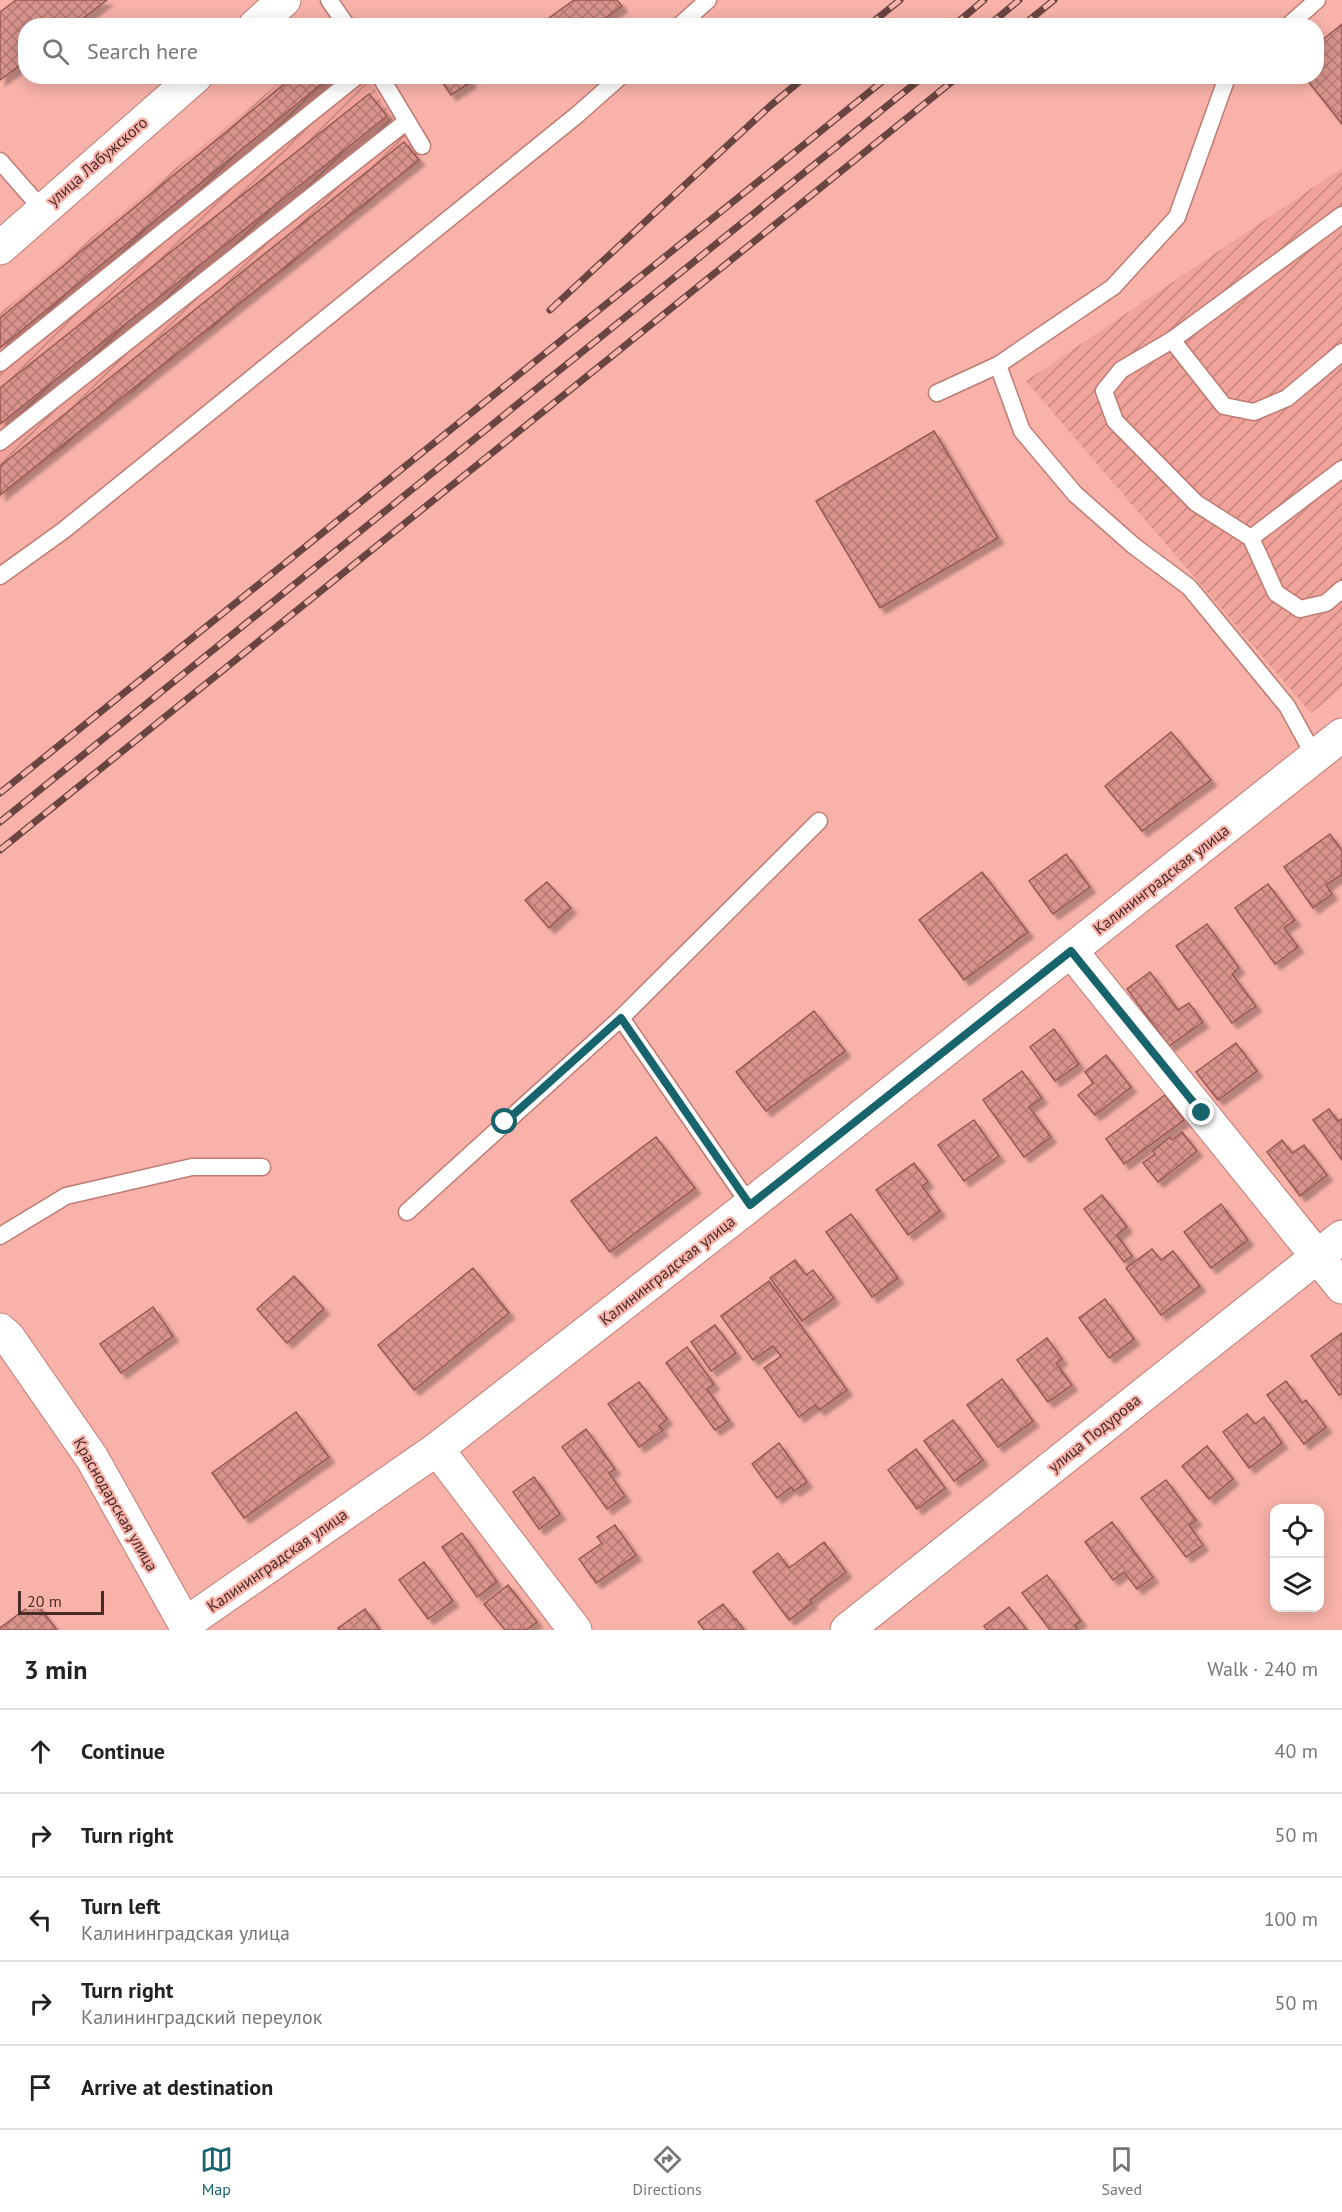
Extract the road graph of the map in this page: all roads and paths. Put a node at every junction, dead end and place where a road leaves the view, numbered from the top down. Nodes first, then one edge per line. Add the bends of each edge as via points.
1 (285, 0) edge
2 (329, 0) edge
3 (708, 0) edge
4 (1317, 0) edge
5 (264, 18) edge
6 (341, 18) edge
7 (688, 18) edge
8 (1297, 18) edge
9 (187, 84) edge
10 (347, 84) edge
11 (385, 84) edge
12 (612, 84) edge
13 (1225, 84) edge
14 (407, 121) junction
15 (422, 146) dead end
16 (0, 161) edge
17 (42, 209) junction
18 (1342, 215) edge
19 (0, 248) edge
20 (1172, 340) junction
21 (1342, 352) edge
22 (0, 363) edge
23 (998, 365) junction
24 (937, 393) dead end
25 (0, 442) edge
26 (1342, 470) edge
27 (1251, 538) junction
28 (0, 576) edge
29 (1342, 590) edge
30 (1342, 735) edge
31 (1315, 757) junction
32 (819, 821) dead end
33 (1071, 951) junction
34 (621, 1018) junction
35 (262, 1167) dead end
36 (750, 1205) junction
37 (406, 1212) dead end
38 (0, 1236) edge
39 (1330, 1247) edge
40 (1342, 1287) edge
41 (0, 1330) edge
42 (437, 1449) junction
43 (180, 1627) edge
44 (575, 1630) edge
45 (847, 1630) edge

1 - 5 street
2 - 6 lane
3 - 7 lane
4 - 8 lane
9 - 17 street, улица Лабужского
10 - 22 lane
11 - 14 lane
12 - 28 lane via 64,530
13 - 23 lane via 1177,217 1113,287
14 - 15 lane
14 - 25 lane
16 - 17 lane
17 - 19 street, улица Лабужского
18 - 20 lane
20 - 21 lane via 1224,406 1254,412 1287,398
20 - 27 lane via 1121,370 1104,391 1115,421 1196,503
23 - 24 lane
23 - 31 lane via 1022,431 1075,494 1189,587 1287,706
26 - 27 lane
27 - 29 lane via 1276,593 1300,609 1326,603
30 - 31 street, Калининградская улица
31 - 33 street, Калининградская улица
32 - 34 lane
33 - 36 street, Калининградская улица
33 - 39 street
34 - 36 lane
34 - 37 lane
35 - 38 lane via 192,1167 66,1196
36 - 42 street, Калининградская улица
39 - 40 street
39 - 45 street, улица Подурова
41 - 43 street, Краснодарская улица via 92,1458
42 - 43 street, Калининградская улица
42 - 44 street

